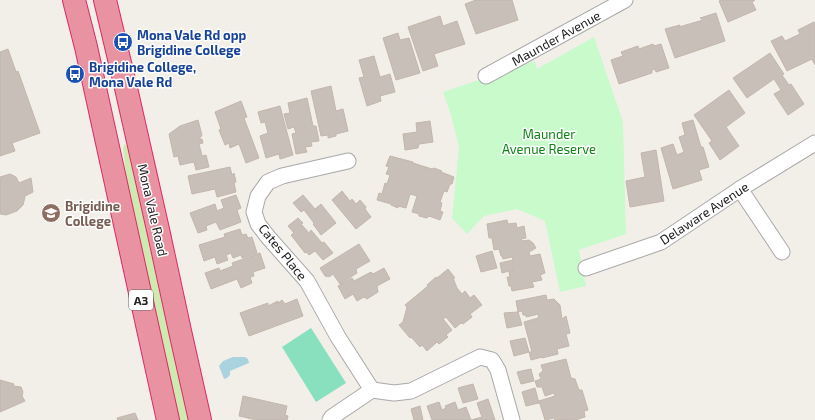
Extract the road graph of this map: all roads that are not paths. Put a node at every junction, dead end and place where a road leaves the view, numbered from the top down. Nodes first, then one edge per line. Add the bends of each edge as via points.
1 (74, 0) edge
2 (105, 0) edge
3 (625, 0) edge
4 (486, 76) dead end
5 (815, 143) edge
6 (348, 161) dead end
7 (740, 189) junction
8 (782, 252) dead end
9 (586, 268) dead end
10 (372, 390) junction
11 (168, 420) edge
12 (200, 420) edge
13 (330, 420) edge
14 (512, 420) edge

1 - 11 highway, A3
2 - 12 highway, Mona Vale Road / A3
3 - 4 street, Maunder Avenue
5 - 7 street, Delaware Avenue
6 - 10 street, Cates Place via 282,176 268,182 258,196 254,212 258,224 307,281 338,337
7 - 8 street
7 - 9 street, Delaware Avenue via 661,242
10 - 13 street
10 - 14 street via 394,393 411,391 480,357 492,360 498,370

